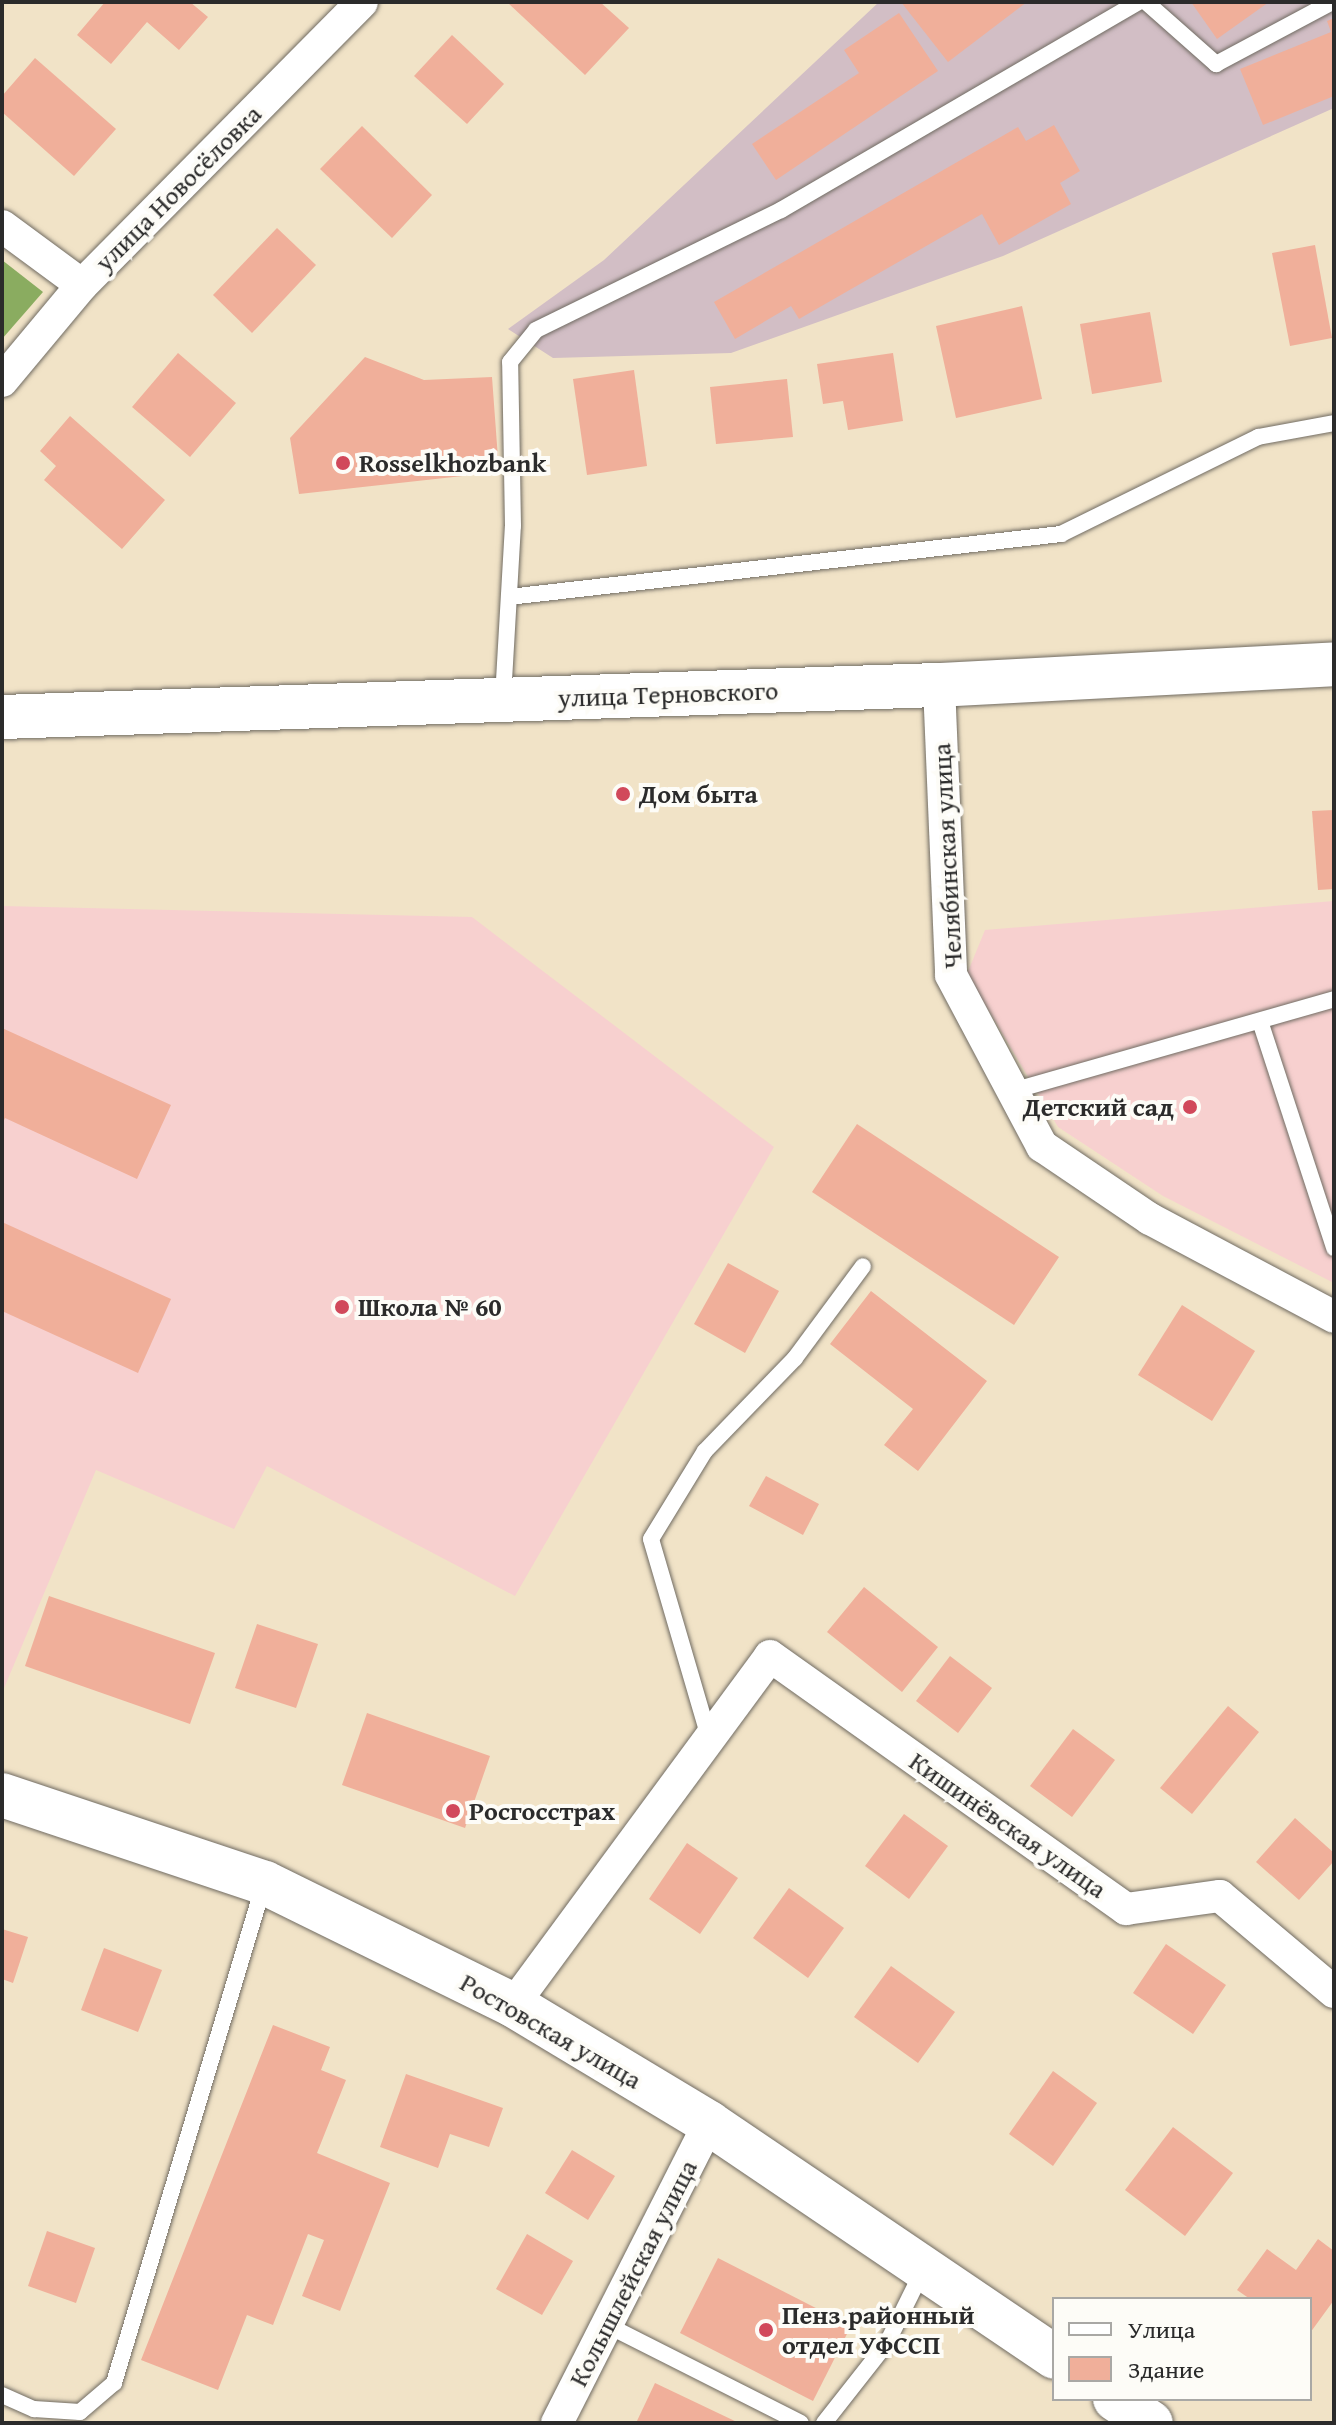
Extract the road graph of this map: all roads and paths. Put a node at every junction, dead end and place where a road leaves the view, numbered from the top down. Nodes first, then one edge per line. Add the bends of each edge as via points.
1 (362, 2) edge
2 (1138, 2) edge
3 (1146, 2) edge
4 (1332, 2) edge
5 (2, 226) edge
6 (82, 285) junction
7 (2, 381) edge
8 (1334, 423) edge
9 (509, 597) junction
10 (1334, 664) edge
11 (939, 685) junction
12 (503, 699) junction
13 (2, 717) edge
14 (1334, 999) edge
15 (1260, 1021) junction
16 (1012, 1091) junction
17 (1334, 1248) edge
18 (863, 1266) dead end
19 (1334, 1317) edge
20 (708, 1734) junction
21 (2, 1795) edge
22 (265, 1883) junction
23 (1334, 1992) edge
24 (513, 2005) junction
25 (709, 2123) junction
26 (924, 2269) junction
27 (607, 2325) junction
28 (1052, 2356) edge
29 (2, 2395) edge
30 (1118, 2401) edge
31 (557, 2423) edge
32 (801, 2423) edge
33 (824, 2423) edge
34 (1151, 2423) edge

1 - 6 street, улица Новосёловка
2 - 9 lane via 781,210 536,330 510,362
3 - 4 lane via 1216,64
5 - 6 street
6 - 7 street, улица Новосёловка
8 - 9 lane via 1258,437 1061,534
9 - 12 lane
10 - 11 main road, улица Терновского
11 - 12 main road, улица Терновского
11 - 16 street, Челябинская улица via 951,975
12 - 13 main road, улица Терновского
14 - 15 lane
15 - 16 lane
15 - 17 lane
16 - 19 street, Челябинская улица via 1042,1146 1150,1219
18 - 20 lane via 795,1358 705,1451 651,1539
20 - 23 street, Кишинёвская улица via 770,1656 1126,1909 1220,1896
20 - 24 street
21 - 22 main road, Ростовская улица
22 - 24 main road, Ростовская улица
22 - 29 lane via 114,2383 80,2412 34,2409
24 - 25 main road, Ростовская улица
25 - 26 main road, Ростовская улица
25 - 27 street, Колышлейская улица
26 - 28 main road, Ростовская улица
26 - 33 lane via 887,2343
27 - 31 street, Колышлейская улица
27 - 32 lane
30 - 34 main road

